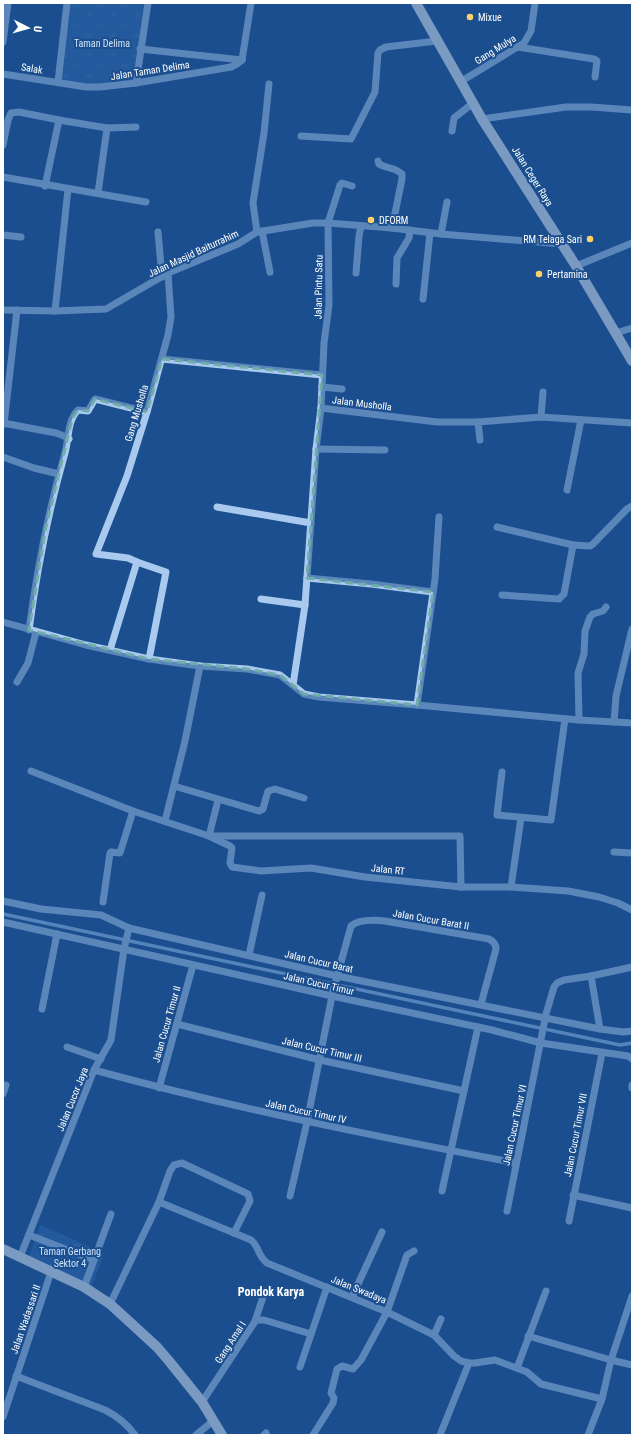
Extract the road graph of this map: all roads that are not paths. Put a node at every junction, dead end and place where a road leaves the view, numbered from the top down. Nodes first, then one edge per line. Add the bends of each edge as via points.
1 (8, 3) edge
2 (67, 3) edge
3 (148, 3) edge
4 (251, 3) edge
5 (416, 3) edge
6 (535, 3) edge
7 (437, 41) junction
8 (3, 42) edge
9 (518, 47) junction
10 (140, 49) junction
11 (242, 60) junction
12 (3, 74) edge
13 (595, 77) dead end
14 (58, 82) junction
15 (460, 82) junction
16 (136, 83) junction
17 (268, 84) dead end
18 (473, 103) junction
19 (632, 110) edge
20 (482, 119) junction
21 (58, 120) junction
22 (136, 127) dead end
23 (107, 128) junction
24 (452, 131) dead end
25 (301, 136) dead end
26 (3, 144) edge
27 (378, 161) dead end
28 (3, 177) edge
29 (45, 186) junction
30 (352, 186) dead end
31 (68, 189) junction
32 (98, 193) junction
33 (146, 202) dead end
34 (447, 202) dead end
35 (328, 223) junction
36 (361, 226) junction
37 (392, 228) junction
38 (410, 230) junction
39 (158, 232) dead end
40 (260, 232) junction
41 (430, 233) junction
42 (441, 234) junction
43 (3, 235) edge
44 (21, 237) dead end
45 (632, 243) edge
46 (562, 244) junction
47 (576, 266) junction
48 (270, 272) dead end
49 (168, 273) junction
50 (356, 273) dead end
51 (162, 277) junction
52 (396, 284) dead end
53 (423, 299) dead end
54 (3, 310) edge
55 (17, 310) junction
56 (55, 311) junction
57 (632, 328) edge
58 (616, 334) junction
59 (162, 359) junction
60 (632, 361) edge
61 (322, 375) junction
62 (322, 387) junction
63 (342, 389) dead end
64 (543, 392) dead end
65 (321, 408) junction
66 (147, 412) junction
67 (541, 417) junction
68 (581, 420) junction
69 (478, 422) junction
70 (632, 423) edge
71 (3, 424) edge
72 (69, 439) junction
73 (480, 440) dead end
74 (316, 449) junction
75 (385, 450) dead end
76 (3, 457) edge
77 (59, 474) junction
78 (567, 490) dead end
79 (632, 506) edge
80 (217, 507) dead end
81 (439, 517) dead end
82 (310, 523) junction
83 (497, 527) dead end
84 (573, 545) junction
85 (137, 562) junction
86 (307, 578) junction
87 (433, 592) junction
88 (502, 595) dead end
89 (262, 599) dead end
90 (304, 605) junction
91 (606, 607) dead end
92 (3, 622) edge
93 (632, 629) edge
94 (33, 631) junction
95 (110, 650) junction
96 (148, 659) junction
97 (200, 666) junction
98 (17, 682) dead end
99 (293, 685) junction
100 (417, 705) junction
101 (565, 719) junction
102 (579, 720) junction
103 (614, 722) junction
104 (632, 723) edge
105 (31, 771) dead end
106 (502, 772) dead end
107 (174, 786) junction
108 (304, 798) dead end
109 (218, 800) junction
110 (133, 811) junction
111 (521, 818) junction
112 (165, 821) junction
113 (208, 836) junction
114 (614, 852) dead end
115 (632, 854) edge
116 (461, 887) junction
117 (511, 887) junction
118 (262, 895) dead end
119 (3, 901) edge
120 (103, 902) dead end
121 (632, 910) edge
122 (3, 922) edge
123 (129, 929) junction
124 (57, 934) junction
125 (125, 947) junction
126 (249, 955) junction
127 (193, 965) junction
128 (632, 967) edge
129 (591, 976) junction
130 (336, 977) junction
131 (333, 994) junction
132 (481, 1004) junction
133 (42, 1009) dead end
134 (545, 1020) junction
135 (177, 1024) junction
136 (478, 1027) junction
137 (600, 1029) junction
138 (632, 1031) edge
139 (541, 1041) junction
140 (67, 1047) dead end
141 (602, 1053) junction
142 (101, 1059) junction
143 (632, 1059) edge
144 (320, 1060) junction
145 (94, 1070) junction
146 (6, 1085) dead end
147 (159, 1088) junction
148 (464, 1091) junction
149 (3, 1094) edge
150 (307, 1122) junction
151 (451, 1150) junction
152 (516, 1164) junction
153 (442, 1191) dead end
154 (290, 1196) dead end
155 (573, 1196) junction
156 (159, 1202) junction
157 (632, 1208) edge
158 (507, 1211) dead end
159 (111, 1214) dead end
160 (569, 1221) dead end
161 (382, 1232) dead end
162 (234, 1234) junction
163 (29, 1235) junction
164 (3, 1249) edge
165 (414, 1252) dead end
166 (20, 1257) junction
167 (94, 1260) junction
168 (51, 1272) junction
169 (84, 1287) junction
170 (327, 1287) junction
171 (265, 1291) dead end
172 (546, 1291) dead end
173 (632, 1296) edge
174 (352, 1297) junction
175 (110, 1304) junction
176 (387, 1312) junction
177 (441, 1319) dead end
178 (255, 1321) junction
179 (311, 1334) junction
180 (434, 1335) junction
181 (528, 1336) junction
182 (612, 1360) junction
183 (469, 1363) junction
184 (632, 1365) edge
185 (300, 1367) dead end
186 (517, 1368) junction
187 (16, 1376) junction
188 (7, 1394) edge
189 (602, 1399) junction
190 (202, 1402) junction
191 (3, 1417) edge
192 (213, 1421) junction
193 (135, 1435) edge
194 (196, 1435) edge
195 (222, 1435) edge
196 (313, 1435) edge
197 (440, 1435) edge
198 (588, 1435) edge

1 - 8 street
2 - 14 street
3 - 10 street
4 - 11 street
5 - 7 main road, Jalan Ceger Raya
6 - 9 street, Gang Mulya via 531,31 524,43
7 - 15 main road, Jalan Ceger Raya
7 - 25 street via 386,46 378,52 375,92 351,139
9 - 13 street via 594,59 597,61
9 - 15 street, Gang Mulya
10 - 11 street
10 - 16 street
11 - 16 street, Jalan Taman Delima via 231,67
12 - 14 street, Salak
14 - 16 street, Jalan Taman Delima via 100,87
15 - 18 main road, Jalan Ceger Raya
17 - 40 street via 264,133 252,203
18 - 20 main road, Jalan Ceger Raya
18 - 24 street via 454,118
19 - 20 street via 566,107
20 - 46 main road, Jalan Ceger Raya
21 - 23 street
21 - 26 street via 19,112 11,113
21 - 29 street
22 - 23 street
23 - 32 street
27 - 37 street via 382,166 394,168 402,174
28 - 29 street
29 - 31 street
30 - 35 street, Jalan Pintu Satu via 342,183 340,185
31 - 32 street
31 - 56 street
32 - 33 street
34 - 42 street
35 - 36 street, Jalan Masjid Baiturrahim
35 - 40 street, Jalan Masjid Baiturrahim
35 - 61 street, Jalan Pintu Satu via 329,305
36 - 37 street, Jalan Masjid Baiturrahim
36 - 50 street
37 - 38 street, Jalan Masjid Baiturrahim
38 - 41 street, Jalan Masjid Baiturrahim
38 - 52 street via 409,238 397,258
39 - 51 street
40 - 48 street
40 - 49 street, Jalan Masjid Baiturrahim via 238,244
41 - 42 street, Jalan Masjid Baiturrahim
41 - 53 street
42 - 46 street, Jalan Masjid Baiturrahim
43 - 44 street
45 - 47 street
46 - 47 main road, Jalan Ceger Raya
47 - 58 main road, Jalan Ceger Raya
49 - 51 street, Jalan Masjid Baiturrahim
49 - 59 street, Gang Musholla via 171,317
51 - 56 street, Jalan Masjid Baiturrahim via 106,308
54 - 55 street, Jalan Masjid Baiturrahim
55 - 56 street, Jalan Masjid Baiturrahim
55 - 71 street
57 - 58 street
58 - 60 main road, Jalan Ceger Raya
59 - 61 street
59 - 66 street, Gang Musholla
61 - 62 street, Jalan Pintu Satu
62 - 63 street
62 - 65 street, Jalan Pintu Satu
64 - 67 street
65 - 69 street, Jalan Musholla via 438,422
65 - 74 street, Jalan Musholla
66 - 72 street via 95,399 88,412 78,410 74,415
66 - 85 street, Gang Musholla via 127,476 96,554 128,558
67 - 68 street, Jalan Musholla
67 - 69 street, Jalan Musholla
68 - 70 street, Jalan Musholla
68 - 78 street
69 - 73 street
71 - 72 street via 56,433
72 - 77 street
74 - 75 street
74 - 82 street, Jalan Musholla
76 - 77 street
77 - 94 street via 45,531 33,601
79 - 84 street via 590,546
80 - 82 street
81 - 87 street
82 - 86 street, Jalan Musholla
83 - 84 street
84 - 88 street via 564,594 561,598
85 - 95 street
85 - 96 street via 166,572
86 - 87 street
86 - 90 street, Jalan Musholla
87 - 100 street
89 - 90 street
90 - 99 street, Jalan Musholla
91 - 102 street via 590,617 585,631 584,654 578,673
92 - 94 street
93 - 103 street via 616,696
94 - 95 street
94 - 98 street via 28,662
95 - 96 street
96 - 97 street
97 - 99 street via 247,669 280,675
97 - 107 street
99 - 100 street via 304,694 319,698
100 - 101 street
101 - 102 street
101 - 111 street via 551,820
102 - 103 street
103 - 104 street
105 - 110 street, Jalan RT
106 - 111 street via 497,815
107 - 109 street
107 - 112 street
108 - 109 street via 275,789 270,790 263,809 259,811
109 - 113 street
110 - 112 street, Jalan RT
110 - 120 street via 120,853 110,853
111 - 117 street
112 - 113 street, Jalan RT
113 - 116 street, Jalan RT via 232,848 232,867 261,871 311,868 365,877
113 - 116 street via 460,836
114 - 115 street
116 - 117 street, Jalan RT
117 - 121 street, Jalan RT via 568,890 599,897
118 - 126 street
119 - 123 street, Jalan Cucur Barat via 41,909 101,915
122 - 124 street, Jalan Cucur Timur
123 - 125 street, Jalan Cucor Jaya
123 - 126 street, Jalan Cucur Barat
124 - 125 street, Jalan Cucur Timur
124 - 133 street
125 - 127 street, Jalan Cucur Timur
125 - 142 street, Jalan Cucor Jaya via 111,1040
126 - 130 street, Jalan Cucur Barat
127 - 131 street, Jalan Cucur Timur
127 - 135 street, Jalan Cucur Timur II
128 - 129 street
129 - 134 street, Jalan Cucur Timur VI via 555,984
129 - 137 street
130 - 131 street
130 - 132 street, Jalan Cucur Barat
130 - 132 street, Jalan Cucur Barat II via 350,928 356,923 385,921 489,939 496,949
131 - 136 street, Jalan Cucur Timur
131 - 144 street
132 - 134 street, Jalan Cucur Barat
134 - 137 street, Jalan Cucur Barat
134 - 139 street, Jalan Cucur Timur VI
135 - 144 street, Jalan Cucur Timur III
135 - 147 street, Jalan Cucur Timur II
136 - 139 street, Jalan Cucur Timur
136 - 148 street
137 - 138 street, Jalan Cucur Barat
139 - 141 street, Jalan Cucur Timur
139 - 152 street, Jalan Cucur Timur VI
140 - 142 street
141 - 143 street, Jalan Cucur Timur via 628,1056
141 - 155 street, Jalan Cucur Timur VII
142 - 145 street, Jalan Cucor Jaya
144 - 148 street, Jalan Cucur Timur III
144 - 150 street
145 - 147 street, Jalan Cucur Timur IV
145 - 163 street, Jalan Cucor Jaya
146 - 149 street
147 - 150 street, Jalan Cucur Timur IV
148 - 151 street
150 - 151 street, Jalan Cucur Timur IV
150 - 154 street
151 - 152 street, Jalan Cucur Timur IV
151 - 153 street
152 - 158 street, Jalan Cucur Timur VI
155 - 157 street
155 - 160 street, Jalan Cucur Timur VII
156 - 162 street, Jalan Swadaya
156 - 162 street via 170,1171 174,1165 182,1164 248,1194 250,1201
156 - 175 street
159 - 167 street
161 - 174 street
162 - 170 street, Jalan Swadaya via 253,1241 261,1257 267,1262
163 - 166 street, Jalan Cucor Jaya
163 - 167 street
164 - 166 main road
165 - 176 street via 406,1255
166 - 168 main road
167 - 169 street
168 - 169 main road
168 - 187 street, Jalan Wadassari II
169 - 175 main road
170 - 174 street, Jalan Swadaya
170 - 179 street
171 - 178 street
172 - 181 street
173 - 182 street
174 - 176 street, Jalan Swadaya
175 - 190 main road via 157,1347
176 - 180 street, Jalan Swadaya
176 - 196 street via 355,1368 342,1366 337,1369 331,1393 334,1398 333,1404
177 - 180 street
178 - 179 street, Gang Amal I via 264,1320
178 - 190 street, Gang Amal I
179 - 185 street
180 - 183 street, Jalan Swadaya via 456,1358
181 - 182 street
181 - 186 street
182 - 184 street
182 - 189 street
183 - 186 street via 495,1360
183 - 197 street
186 - 189 street via 530,1373 541,1384
187 - 188 street, Jalan Wadassari II
187 - 193 street via 105,1410 125,1423
188 - 191 street, Jalan Wadassari II
189 - 198 street
190 - 192 main road
192 - 194 street
192 - 195 main road

